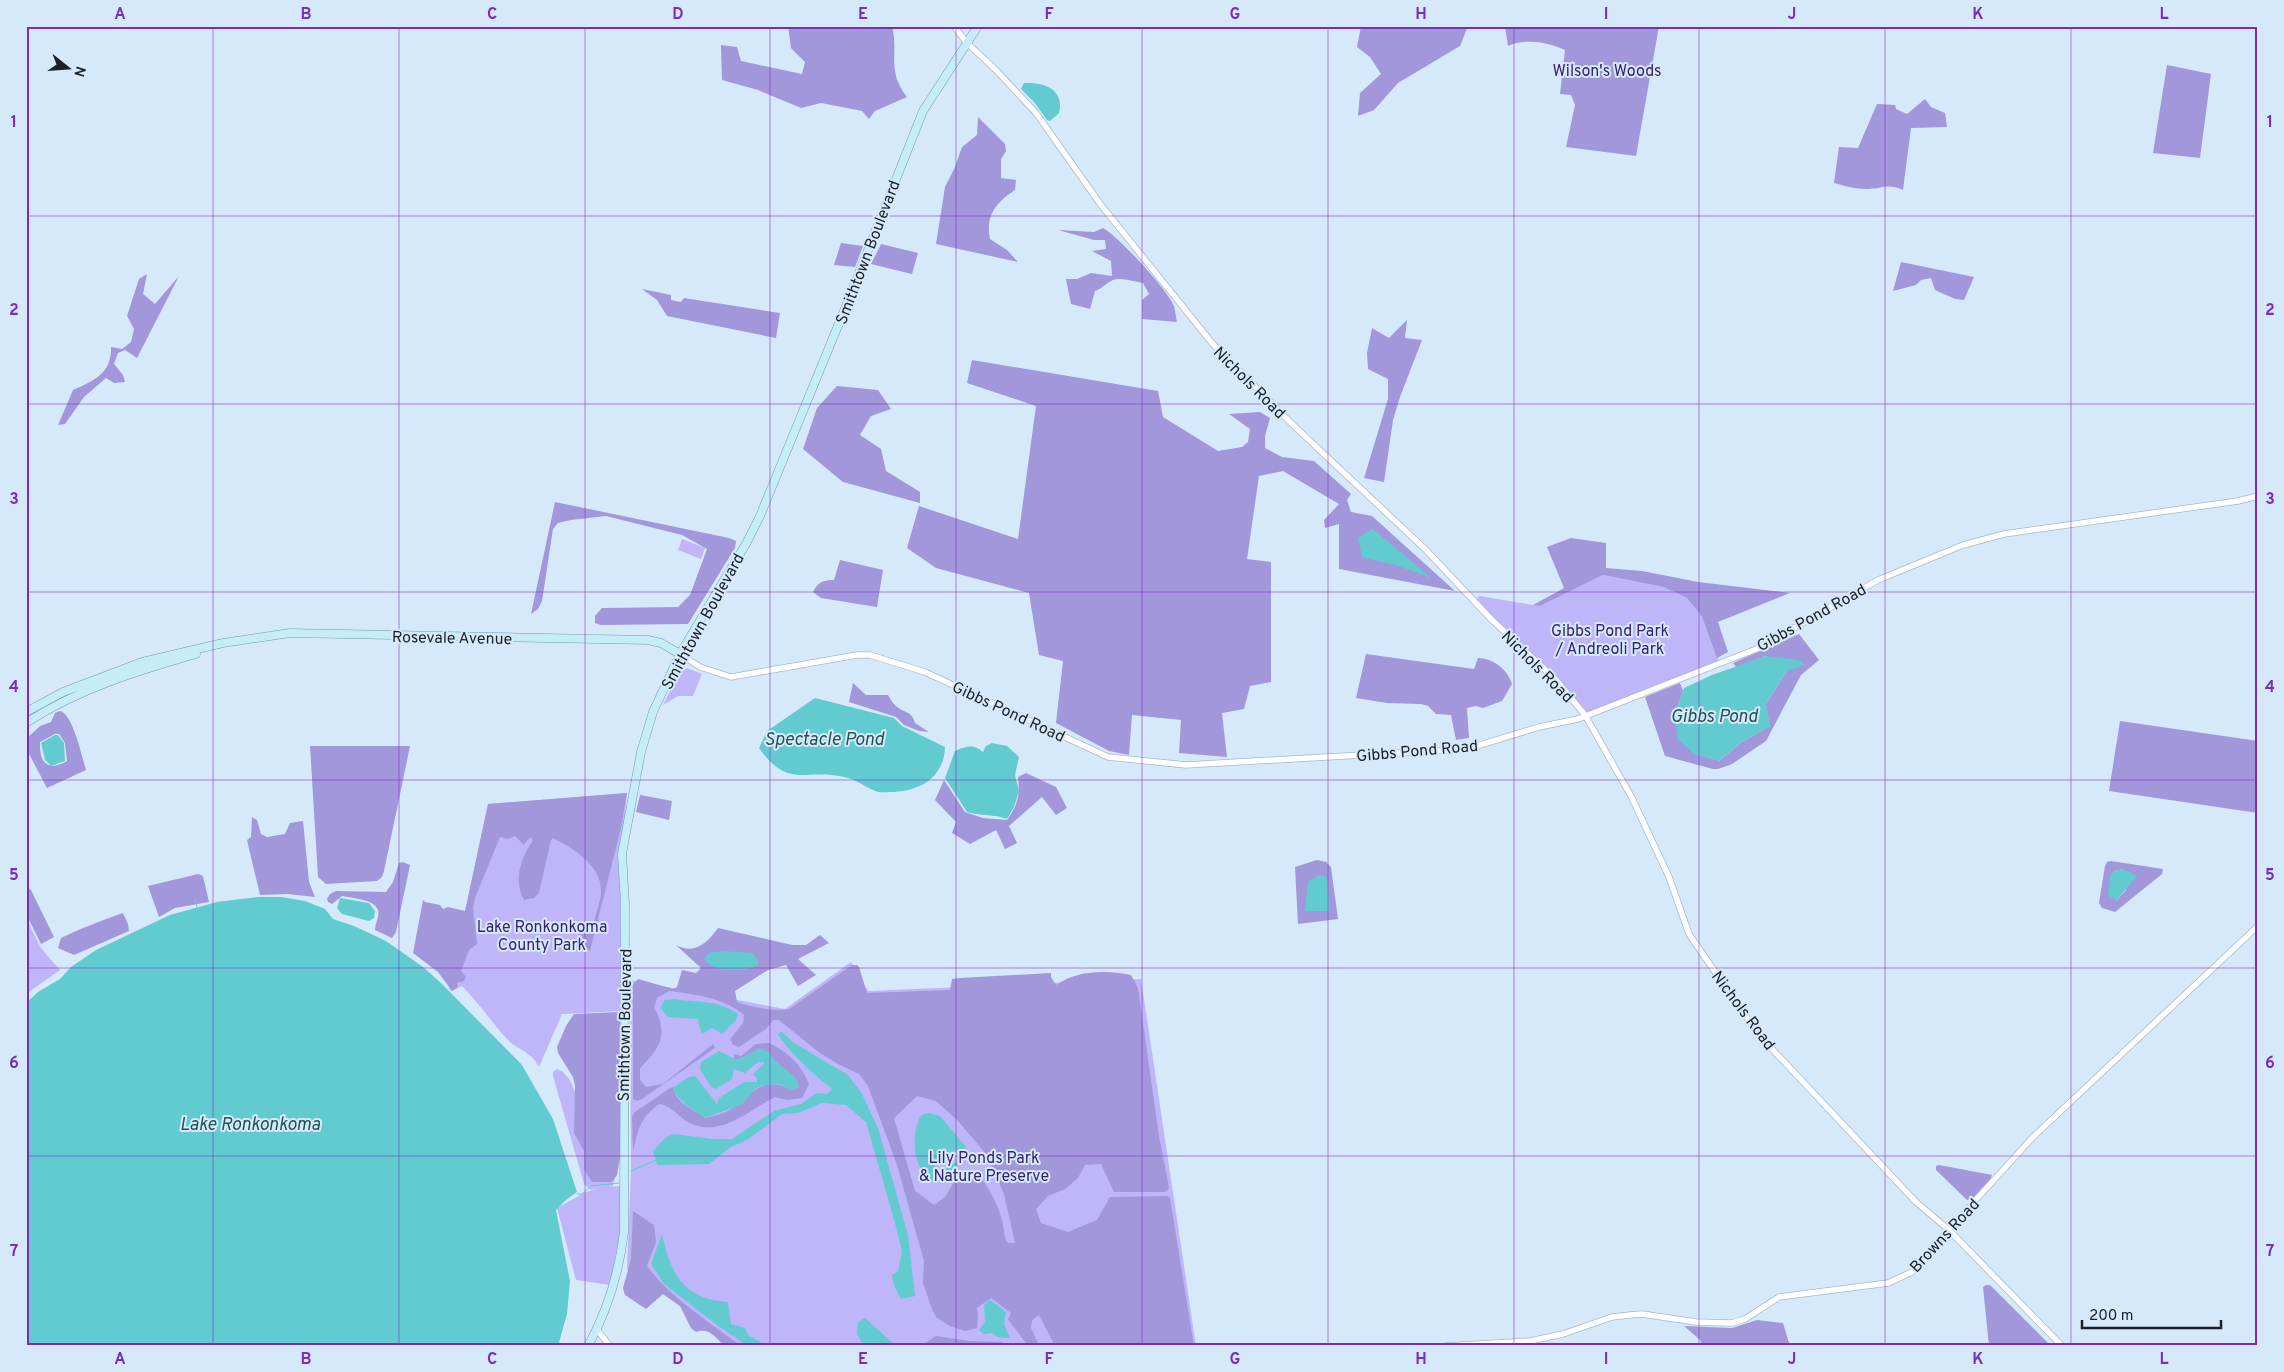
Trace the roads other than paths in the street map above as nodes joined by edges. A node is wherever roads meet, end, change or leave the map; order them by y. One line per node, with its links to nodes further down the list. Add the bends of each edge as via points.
1 (954, 26): 3 (street, Nichols Road)
2 (978, 26): 3 (main road, Smithtown Boulevard)
3 (967, 43): 6 (main road, Smithtown Boulevard, via 923,111 760,516); 8 (street, Nichols Road, via 1036,113 1101,205 1212,343 1291,423 1426,550 1491,619 1556,680)
4 (2258, 496): 8 (street, Gibbs Pond Road, via 2004,534 1963,545 1878,580 1772,642)
5 (223, 643): 6 (main road, Rosevale Avenue, via 298,632 616,639 649,640); 7 (main road, Rosevale Avenue, via 112,672 63,692); 9 (main road, Rosevale Avenue, via 214,649 165,662 66,699)
6 (680, 654): 8 (street, Gibbs Pond Road, via 702,668 731,677 857,655 870,656 925,672 1108,758 1186,765 1467,749); 12 (main road, Smithtown Boulevard, via 647,730 622,854 625,904 624,1232 620,1265)
7 (26, 712)
8 (1585, 715): 11 (street, Nichols Road, via 1631,796 1669,877 1689,934 1758,1034 1916,1202)
9 (26, 723)
10 (2258, 926): 11 (street, Browns Road, via 2033,1137)
11 (1949, 1230): 15 (street, Browns Road, via 1922,1263 1900,1278 1888,1283 1779,1297 1745,1320 1732,1323 1696,1322 1642,1314 1612,1317 1563,1334 1530,1341); 16 (street, Nichols Road)
12 (597, 1330): 13 (main road, Smithtown Boulevard); 14 (street)
13 (588, 1346)
14 (610, 1346)
15 (1446, 1346)
16 (2062, 1346)

